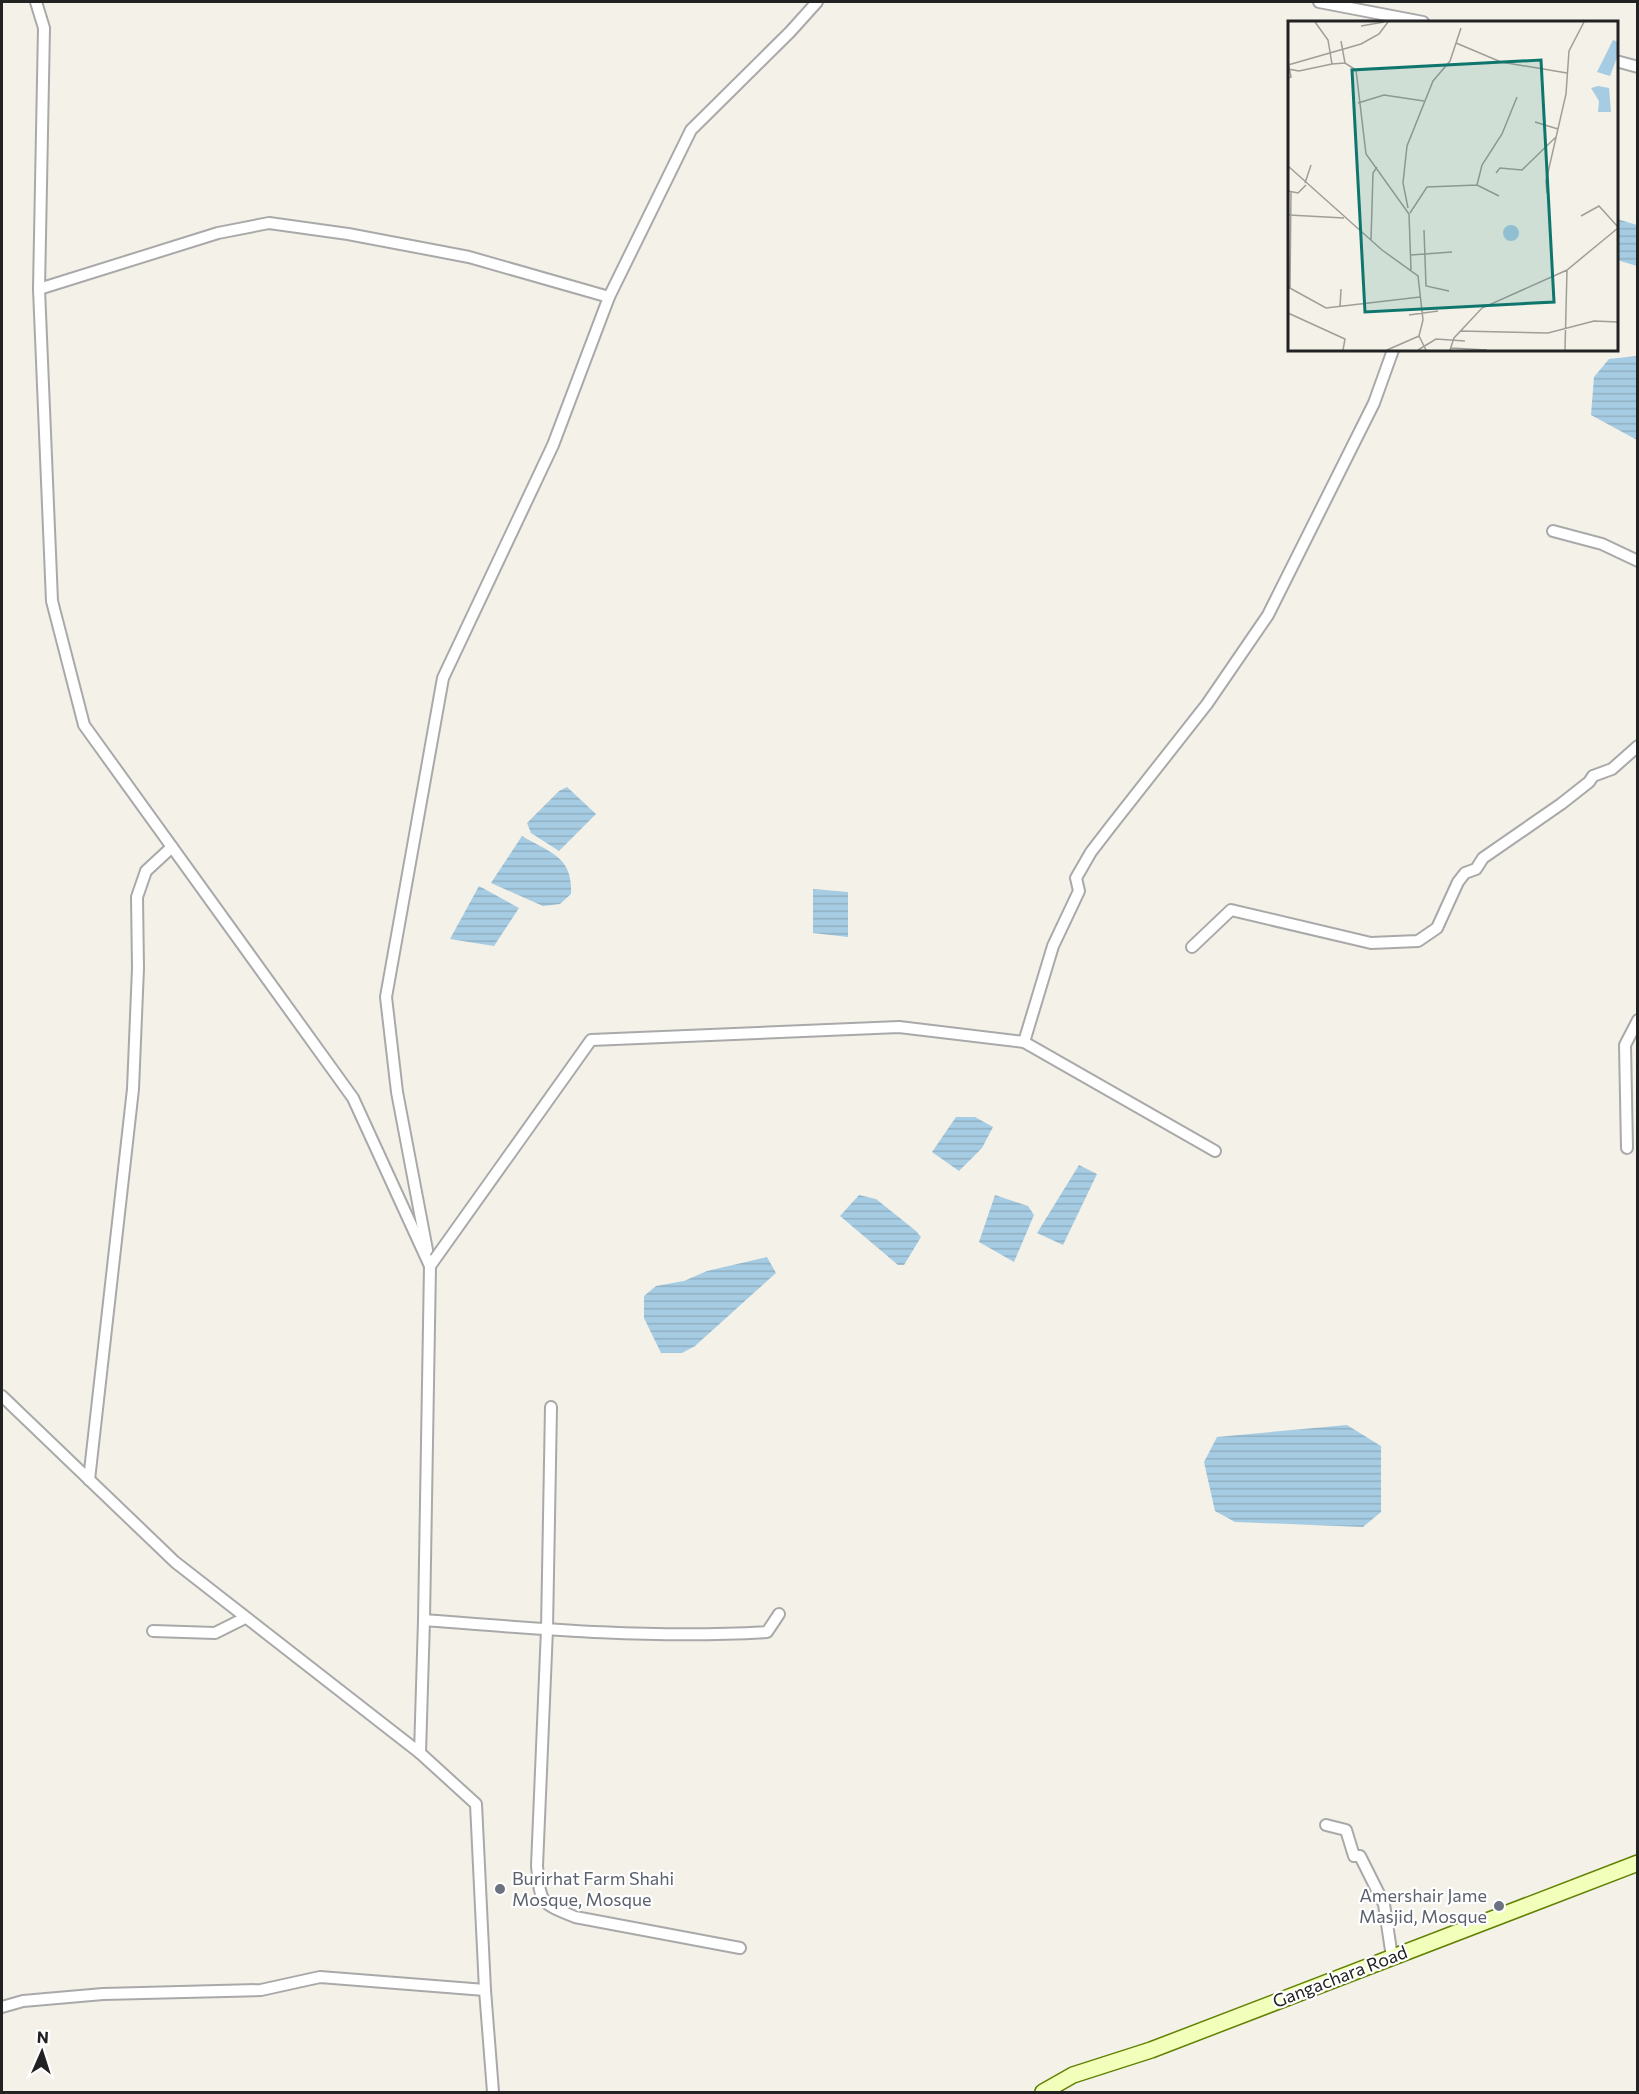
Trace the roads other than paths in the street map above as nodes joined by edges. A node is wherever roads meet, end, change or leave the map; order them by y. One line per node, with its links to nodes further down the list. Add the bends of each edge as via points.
1 (36, 2): 7 (street, via 44,27)
2 (817, 2): 8 (street, via 691,130)
3 (1319, 2): 4 (street)
4 (1418, 21)
5 (1618, 62): 6 (street)
6 (1638, 67)
7 (39, 289): 8 (street, via 218,233 269,223 469,257); 13 (street, via 52,601 84,725)
8 (609, 297): 19 (street, via 553,445 443,678 386,997 397,1092)
9 (1393, 351): 16 (street, via 1374,403 1268,615 1207,704 1091,852 1076,878 1079,891 1053,946)
10 (1553, 531): 11 (street, via 1602,544)
11 (1638, 561)
12 (1638, 746): 14 (street, via 1612,769 1593,776 1562,804 1483,858 1476,869 1465,873 1437,928 1418,941 1371,943 1231,910)
13 (172, 847): 19 (street, via 353,1098); 22 (street, via 146,871 137,897 133,1089)
14 (1192, 947)
15 (1638, 1020): 17 (street, via 1625,1045)
16 (1024, 1042): 18 (street); 19 (street, via 899,1027 591,1040)
17 (1627, 1148)
18 (1215, 1151)
19 (430, 1266): 25 (street)
20 (2, 1396): 22 (street)
21 (551, 1407): 26 (street)
22 (89, 1480): 24 (street, via 175,1562)
23 (779, 1614): 26 (street, via 767,1632 720,1635)
24 (245, 1618): 27 (street, via 215,1633); 28 (street)
25 (424, 1620): 26 (street); 28 (street)
26 (547, 1629): 31 (street, via 537,1866 540,1897 575,1917)
27 (153, 1631)
28 (420, 1753): 33 (street, via 476,1804)
29 (1326, 1825): 32 (street, via 1346,1830 1354,1856 1360,1856 1384,1904)
30 (1638, 1863): 32 (main road, Gangachara Road)
31 (740, 1948)
32 (1392, 1957): 36 (main road, Gangachara Road, via 1151,2050 1073,2075)
33 (485, 1990): 34 (street, via 320,1977 261,1990 103,1994 22,2001); 35 (street)
34 (2, 2007)
35 (493, 2092)
36 (1042, 2092)

